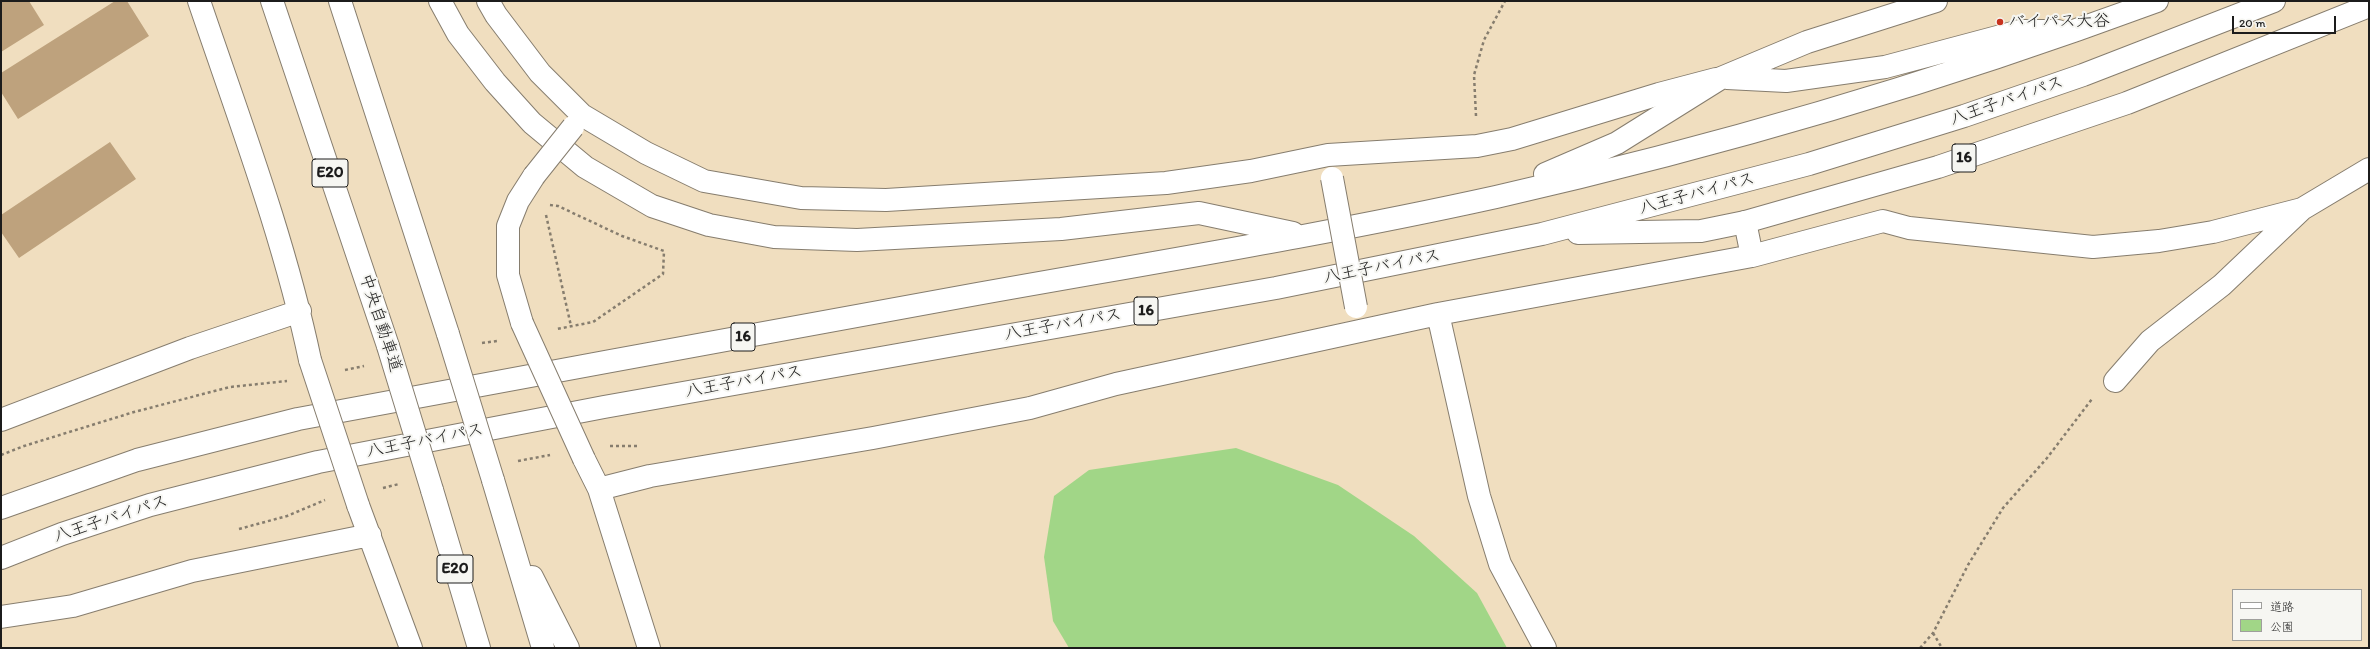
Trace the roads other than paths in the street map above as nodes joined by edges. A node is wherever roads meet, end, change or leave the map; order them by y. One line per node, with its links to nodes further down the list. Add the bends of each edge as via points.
1 (199, 1): 21 (main road, via 261,183)
2 (272, 1): 33 (main road, 中央自動車道 / E20, bridge, via 388,346)
3 (340, 1): 28 (main road, bridge, via 448,334)
4 (440, 1): 19 (main road, via 458,34 495,82 532,123 556,143 585,167 652,206 709,225 774,236 857,240 1061,229 1199,213)
5 (488, 1): 12 (main road)
6 (1936, 1): 11 (main road, via 1807,42)
7 (2157, 1): 10 (main road, 16)
8 (2274, 1): 18 (main road, 八王子バイパス / 16, via 2083,75 1964,116 1810,164)
9 (2369, 6): 17 (main road, 16, via 2127,103 1938,167)
10 (2077, 31): 11 (main road, via 2020,31 1885,67 1786,81); 15 (main road, 16, via 1786,124)
11 (1721, 78): 13 (main road, via 1659,94 1512,140 1477,146); 15 (main road, via 1617,143)
12 (577, 121): 13 (main road, via 704,181 801,198 886,200 1166,183 1252,171); 26 (main road, bridge, via 518,201 508,226 508,275 522,323)
13 (1328, 156): 23 (main road, bridge, via 1356,307)
14 (2369, 169): 16 (main road)
15 (1493, 197): 19 (main road, 16)
16 (2302, 209): 20 (main road, via 2213,232 2159,241 2093,247 1909,228 1883,221); 24 (main road, via 2222,285 2150,341)
17 (1745, 222): 18 (main road, 16, via 1701,232); 20 (main road)
18 (1542, 234): 30 (main road, 八王子バイパス / 16, via 1276,288 604,407 318,462 150,505 62,534)
19 (1302, 235): 27 (main road, 16, via 298,419 137,460)
20 (1752, 256): 22 (main road)
21 (300, 311): 25 (main road, via 190,348); 29 (main road, bridge, via 310,360)
22 (1438, 314): 23 (main road); 37 (main road, via 1478,496 1500,564)
23 (1357, 331): 26 (main road, via 1116,384 1030,408 650,476)
24 (2116, 381)
25 (1, 420)
26 (599, 489): 36 (main road)
27 (1, 508)
28 (507, 527): 34 (main road); 35 (main road)
29 (370, 535): 31 (main road, via 192,571 73,606); 32 (main road)
30 (1, 558)
31 (1, 617)
32 (411, 648)
33 (479, 648)
34 (543, 648)
35 (568, 648)
36 (649, 648)
37 (1545, 648)

